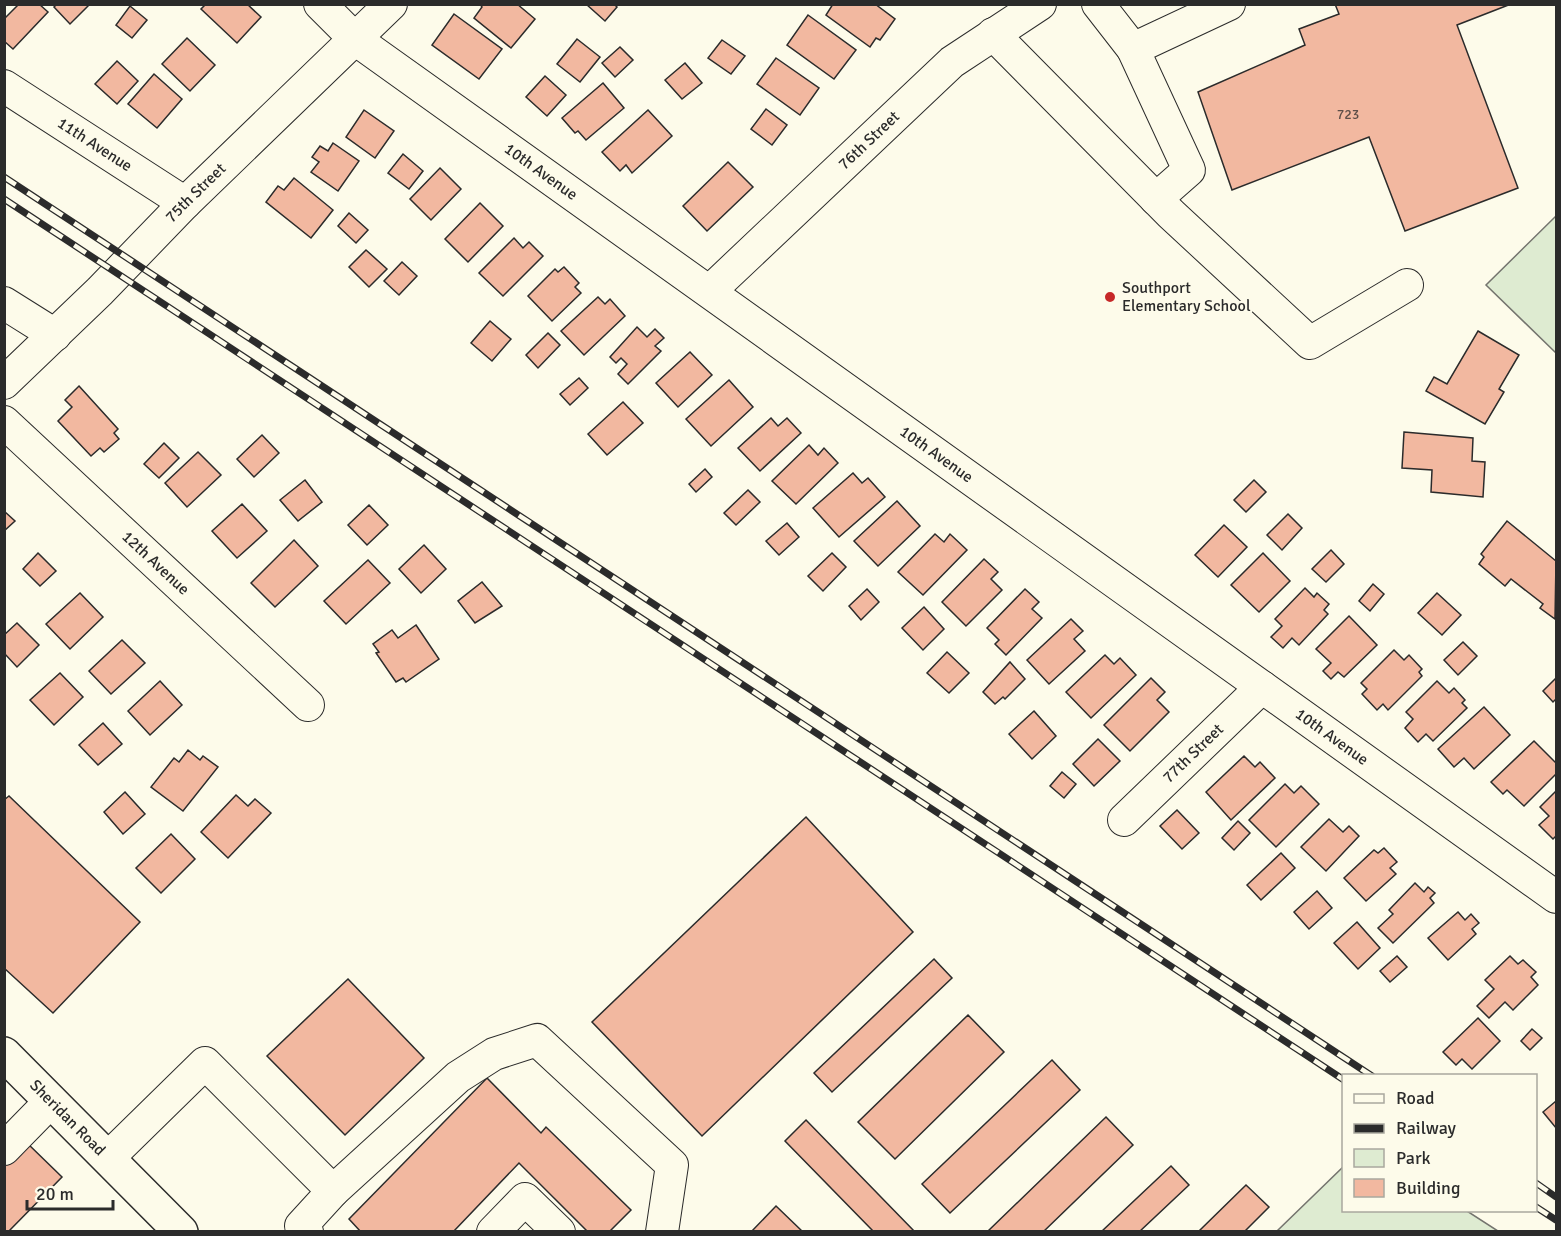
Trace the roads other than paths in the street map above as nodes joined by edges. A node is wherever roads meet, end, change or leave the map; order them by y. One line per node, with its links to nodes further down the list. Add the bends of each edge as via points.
1 (320, 4): 7 (street, 10th Avenue)
2 (391, 4): 7 (street, 75th Street)
3 (1040, 4): 6 (street, 76th Street)
4 (1098, 4): 8 (street)
5 (1228, 4): 8 (street)
6 (993, 34): 10 (street); 13 (street, 76th Street, via 952,62)
7 (355, 39): 11 (street, 75th Street); 13 (street, 10th Avenue)
8 (1133, 49): 10 (street, via 1189,170)
9 (4, 86): 11 (street, 11th Avenue)
10 (1156, 199): 12 (street, via 1310,343)
11 (185, 203): 15 (street, 75th Street)
12 (1407, 285)
13 (710, 291): 18 (street, 10th Avenue)
14 (4, 303): 15 (street)
15 (56, 335): 16 (street, 75th Street)
16 (4, 383)
17 (4, 422): 19 (street, 12th Avenue)
18 (1262, 687): 20 (street, 77th Street); 21 (street, 10th Avenue)
19 (308, 705)
20 (1124, 820)
21 (1557, 897)
22 (4, 1054): 23 (main road, Sheridan Road)
23 (51, 1101): 24 (street); 25 (main road, Sheridan Road)
24 (4, 1149)
25 (108, 1158): 26 (street, via 205,1063); 28 (main road, Sheridan Road)
26 (333, 1191): 27 (street); 31 (street, via 458,1077 494,1054 537,1040 672,1166)
27 (301, 1230)
28 (181, 1232)
29 (493, 1232): 30 (street, via 525,1199)
30 (559, 1232)
31 (662, 1232)

